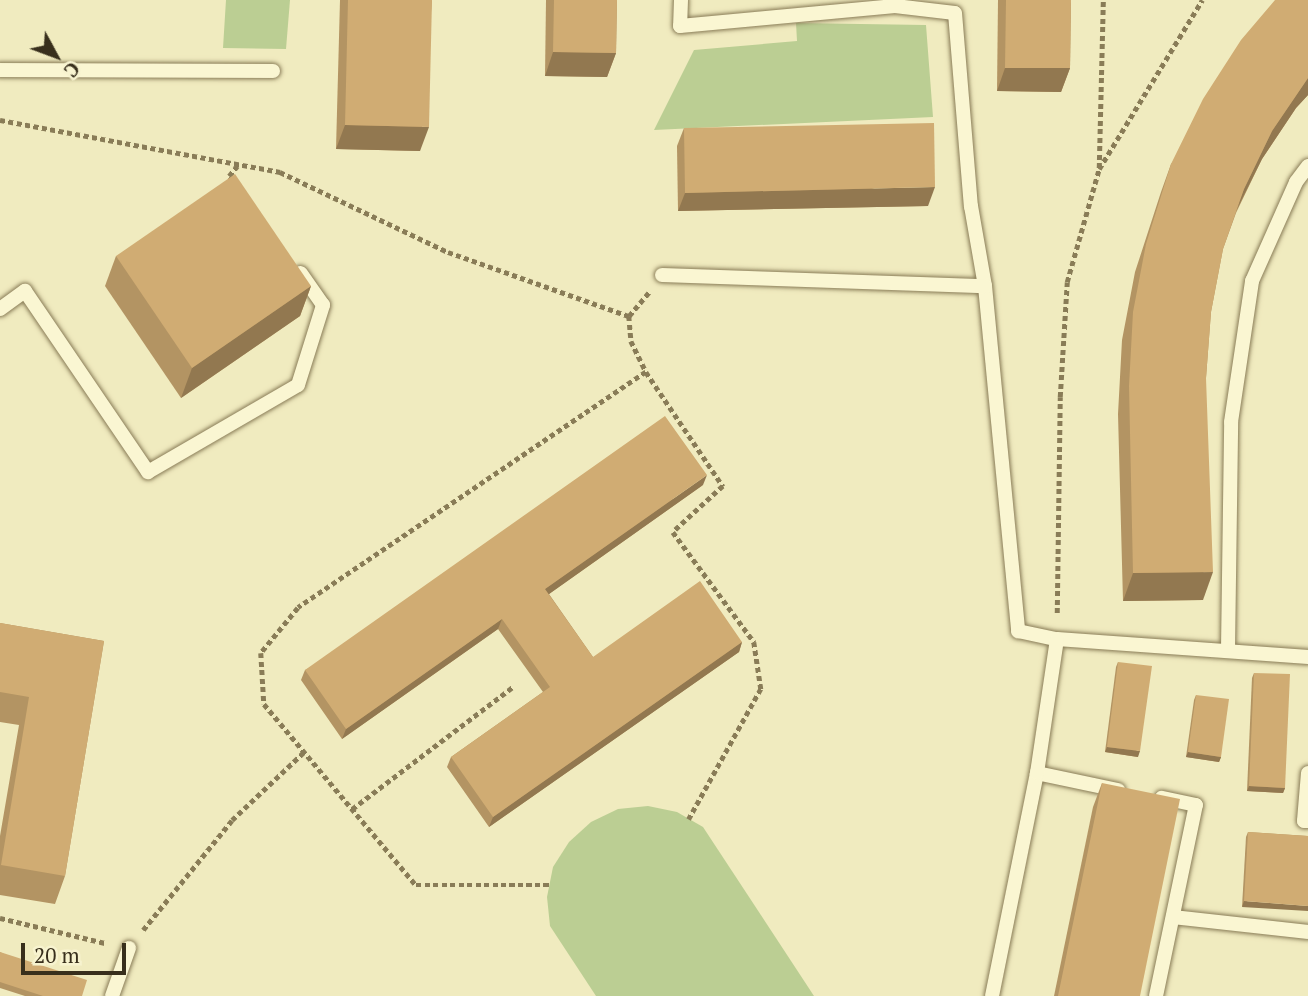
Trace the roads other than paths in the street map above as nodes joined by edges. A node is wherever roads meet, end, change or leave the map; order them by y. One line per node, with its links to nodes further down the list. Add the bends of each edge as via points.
1 (681, 0): 2 (lane, via 680,26 895,6)
2 (957, 6): 8 (lane, via 971,205)
3 (0, 69): 4 (lane)
4 (273, 71)
5 (1308, 166): 11 (lane, via 1296,182 1252,281 1231,422)
6 (294, 263): 9 (lane, via 323,305 298,385 148,472 25,291)
7 (662, 275): 8 (lane)
8 (985, 286): 10 (lane, via 1018,631)
9 (0, 309)
10 (1057, 639): 11 (lane); 13 (lane)
11 (1228, 649): 12 (lane)
12 (1308, 657)
13 (1037, 773): 16 (lane, via 1196,805); 20 (lane)
14 (1308, 773): 15 (lane, via 1304,821)
15 (1308, 821)
16 (1172, 917): 17 (lane); 21 (lane)
17 (1308, 932)
18 (129, 948): 19 (lane)
19 (112, 996)
20 (992, 996)
21 (1156, 996)

